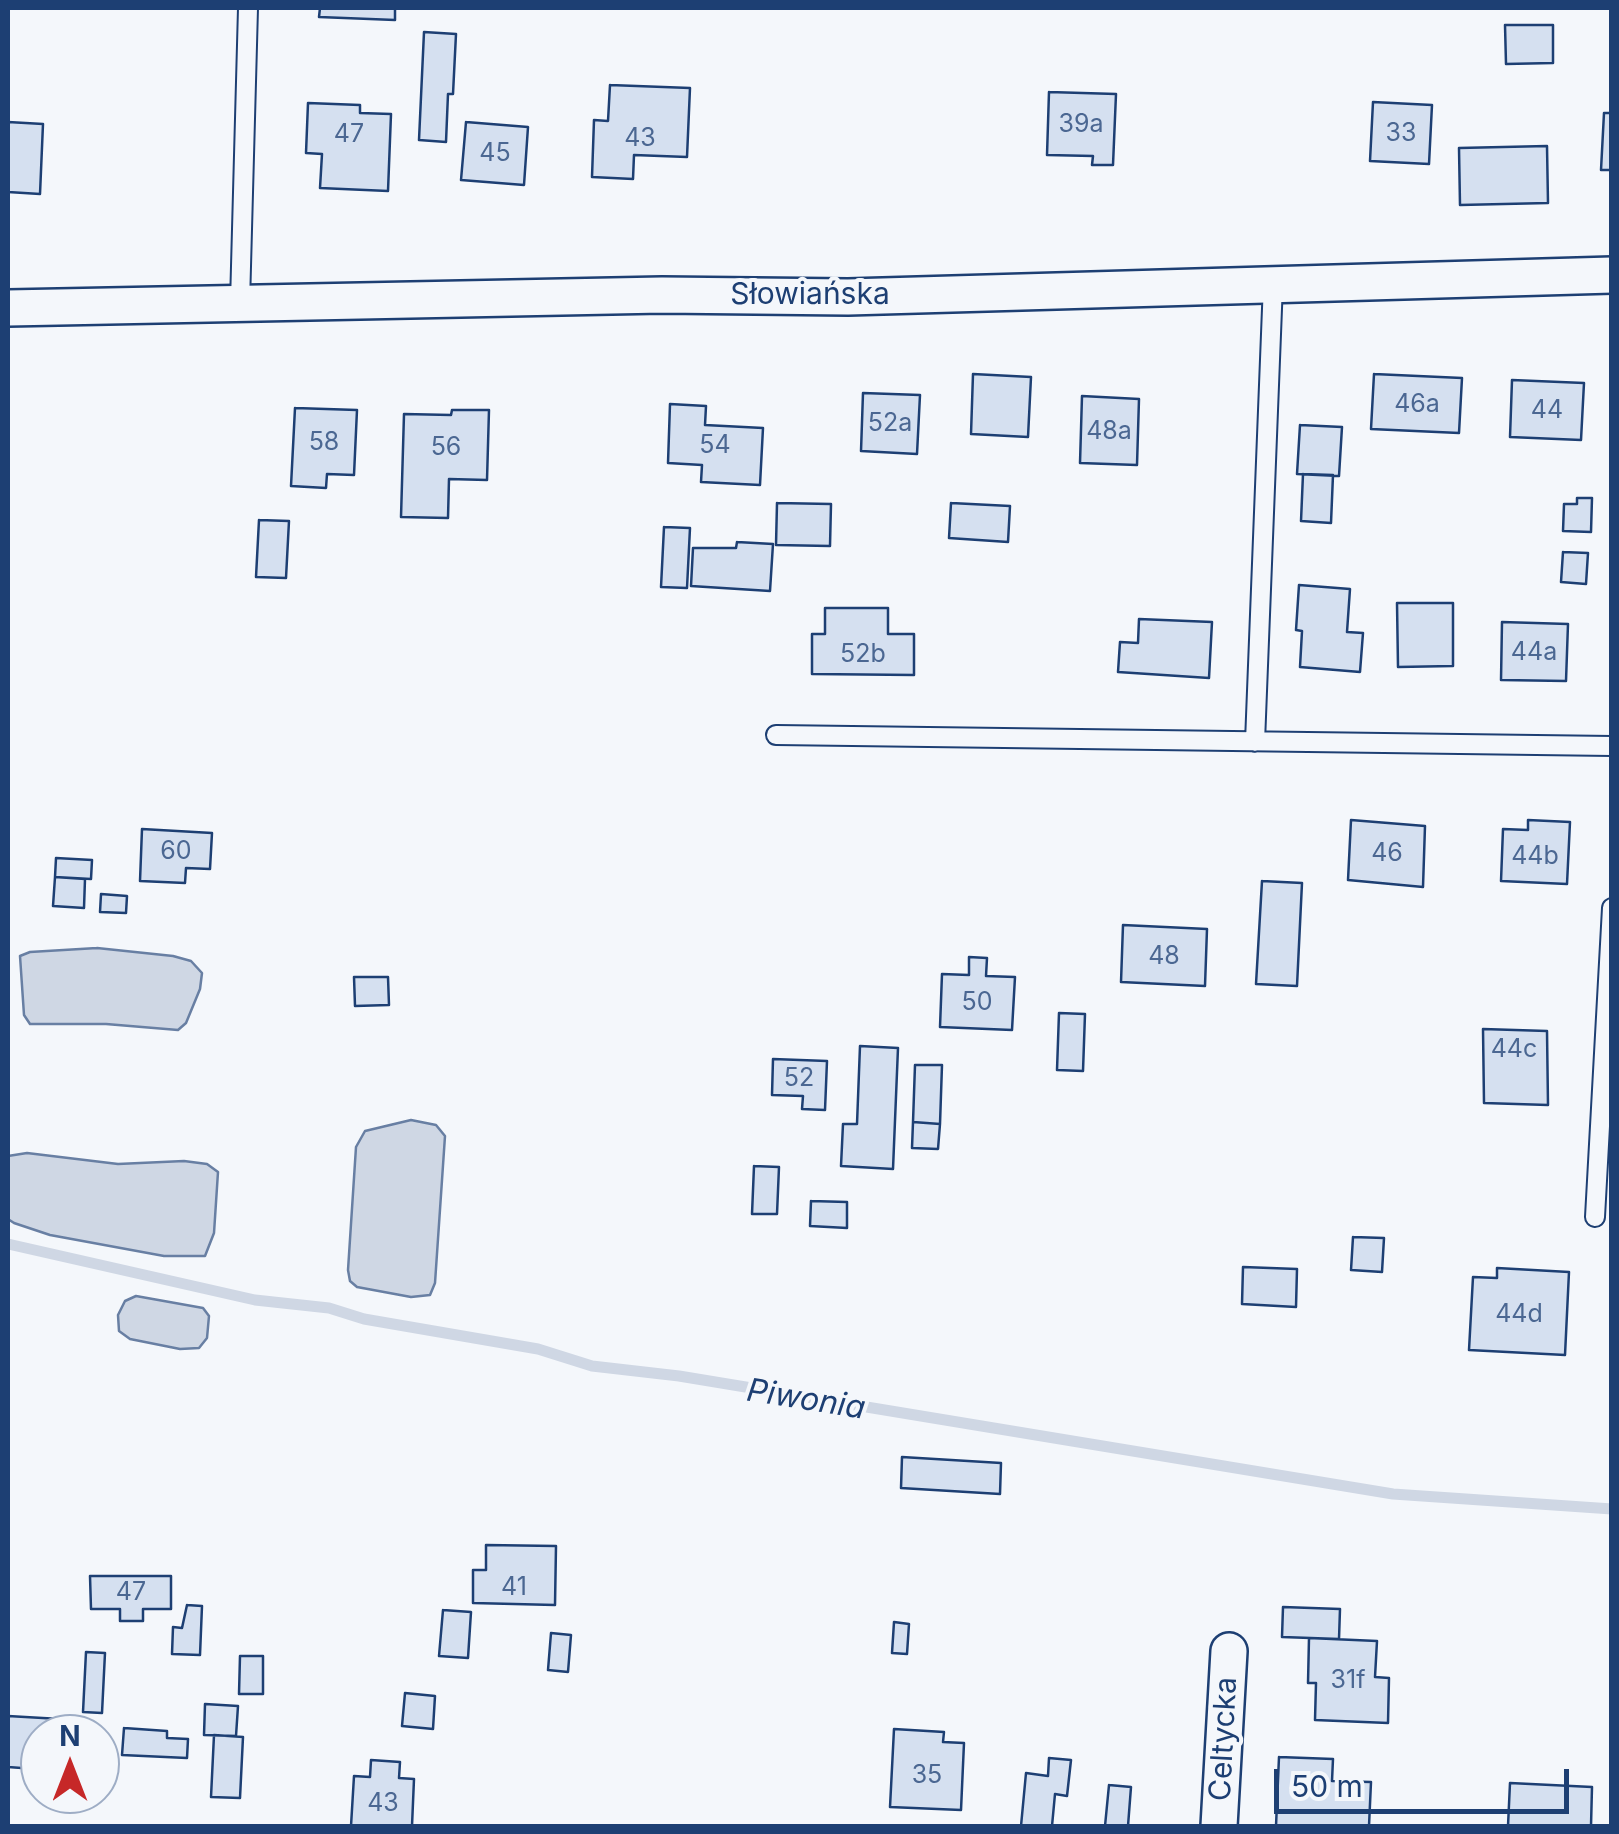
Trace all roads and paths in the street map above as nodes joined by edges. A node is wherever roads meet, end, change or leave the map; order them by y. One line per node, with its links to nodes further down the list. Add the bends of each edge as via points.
1 (248, 8): 4 (lane)
2 (1612, 275): 3 (street, Słowiańska)
3 (1273, 283): 4 (street, Słowiańska, via 848,297); 7 (lane)
4 (240, 303): 5 (street, Słowiańska)
5 (8, 308)
6 (776, 735): 7 (lane)
7 (1255, 742): 8 (lane)
8 (1612, 746)
9 (1612, 908): 10 (lane)
10 (1595, 1217)
11 (1229, 1651): 12 (street, Celtycka)
12 (1219, 1826)

